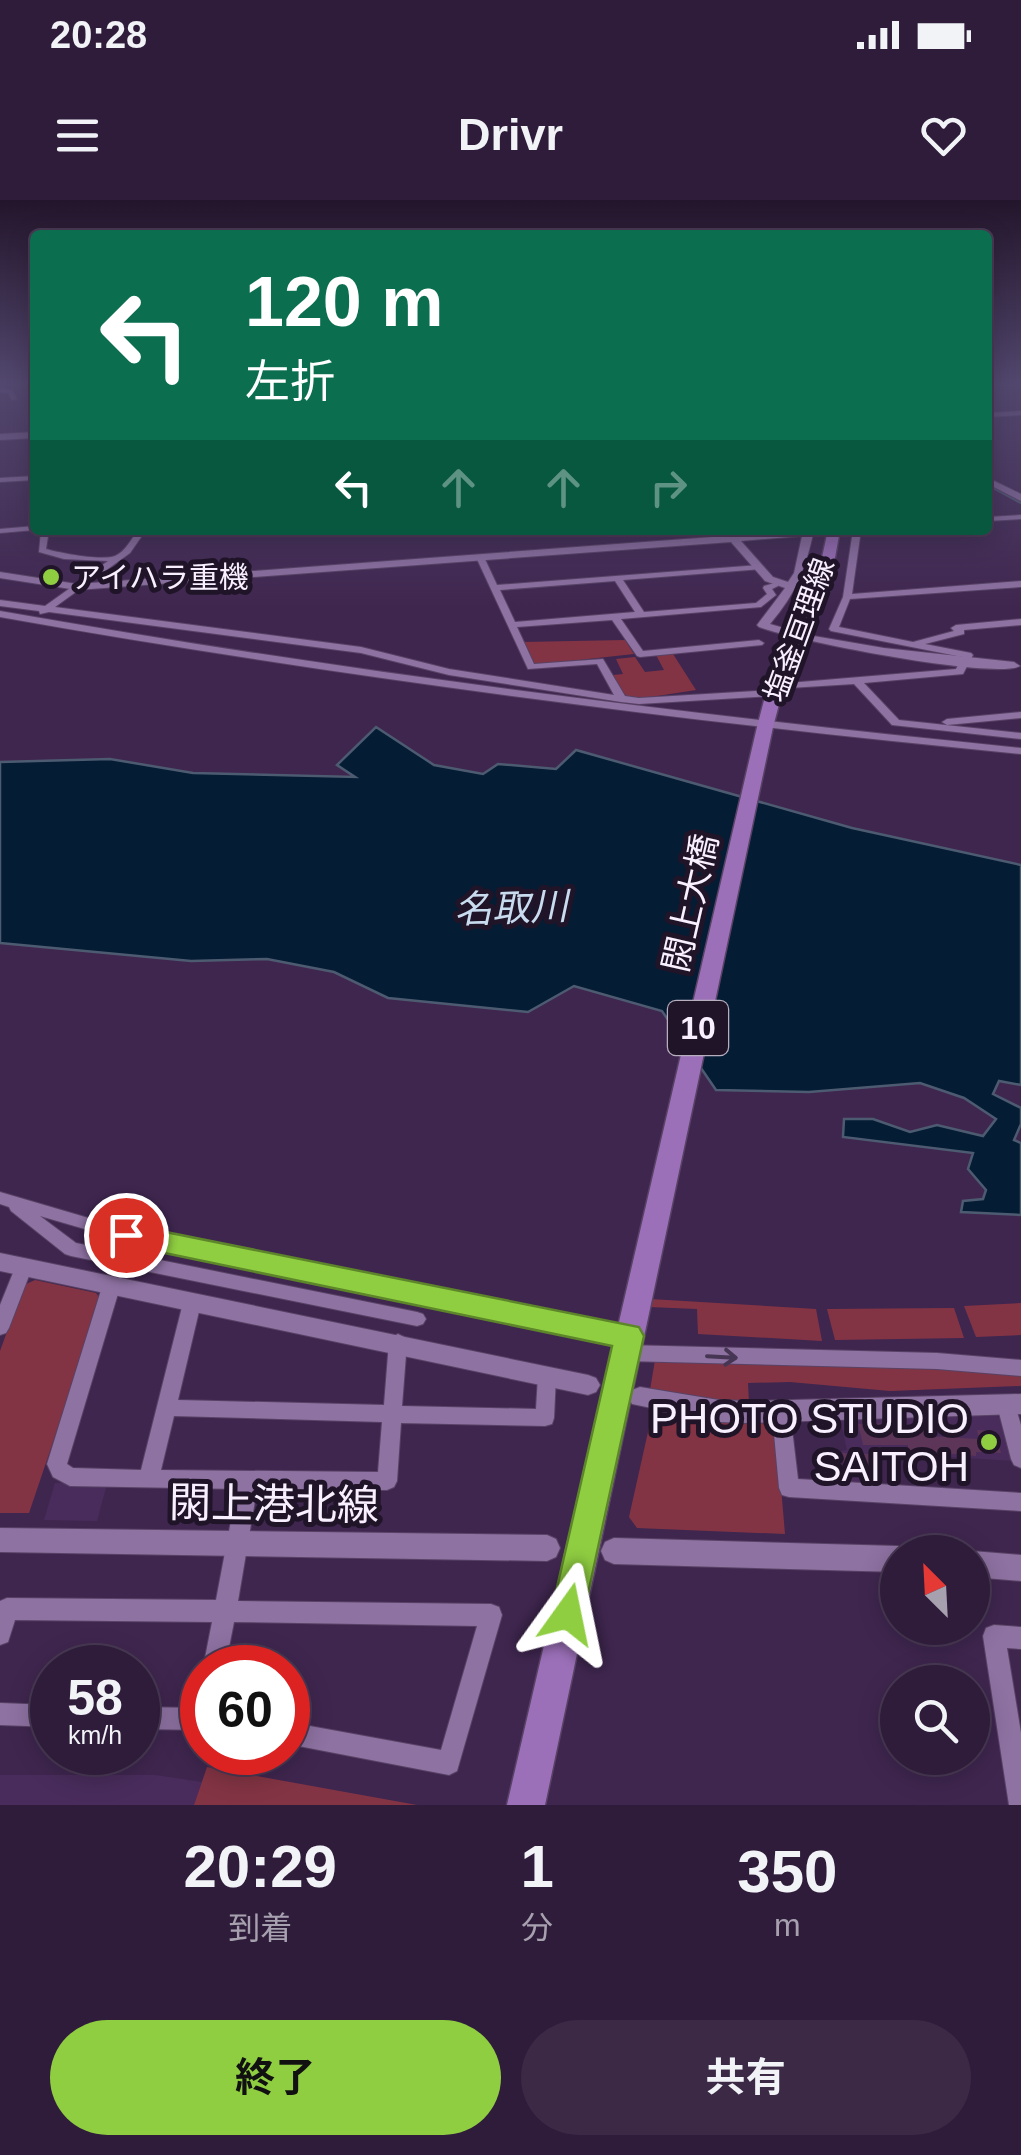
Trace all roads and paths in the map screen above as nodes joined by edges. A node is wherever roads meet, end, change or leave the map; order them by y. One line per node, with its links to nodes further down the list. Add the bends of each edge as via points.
1 (30, 478): 2 (street)
2 (0, 480)
3 (992, 483): 4 (street)
4 (1021, 498)
5 (1021, 517): 6 (street)
6 (992, 520)
7 (30, 528): 8 (street)
8 (0, 530)
9 (44, 535): 17 (street, via 42,550)
10 (138, 535): 17 (street)
11 (718, 535): 16 (street)
12 (730, 535): 18 (street)
13 (807, 535): 24 (street)
14 (833, 535): 34 (main road, 塩釜亘理線 / 10, via 822,585)
15 (856, 535): 26 (street)
16 (480, 557): 23 (street); 25 (street)
17 (116, 559): 23 (street)
18 (758, 567): 20 (street); 21 (street)
19 (0, 576): 23 (street)
20 (617, 578): 25 (street); 29 (street)
21 (775, 584): 24 (street); 29 (street, via 758,605)
22 (1021, 584): 26 (street)
23 (77, 587): 28 (street)
24 (792, 587): 34 (street, via 763,625)
25 (494, 588): 32 (street)
26 (847, 597): 36 (street, via 834,629)
27 (0, 608): 28 (street); 33 (street)
28 (44, 611): 33 (street); 41 (street, via 361,650 449,672)
29 (641, 614): 30 (street)
30 (615, 616): 32 (street); 35 (street, via 640,654)
31 (1021, 622): 36 (street, via 956,628 961,632)
32 (512, 625): 41 (street, via 531,667 600,661)
33 (85, 630): 44 (street)
34 (800, 635): 37 (street); 40 (main road, 塩釜亘理線 / 10)
35 (759, 643)
36 (906, 645): 37 (street, via 968,655)
37 (966, 662): 38 (street); 39 (street, via 960,672)
38 (1017, 666)
39 (857, 680): 40 (street); 43 (street, via 896,724)
40 (775, 690): 41 (street); 44 (main road, 塩釜亘理線 / 10)
41 (621, 698)
42 (1021, 715): 43 (street)
43 (916, 726): 45 (street)
44 (764, 728): 46 (street); 53 (main road, 閖上大橋 / 10)
45 (1021, 736)
46 (1021, 752)
47 (4, 1199): 51 (street, via 71,1249); 53 (street, via 126,1235)
48 (12, 1265): 49 (street); 52 (street)
49 (111, 1288): 50 (street); 64 (street, via 58,1468 70,1477)
50 (192, 1303): 54 (street); 60 (street)
51 (417, 1320)
52 (0, 1328)
53 (628, 1338): 55 (street, one-way to 55); 81 (main road, 10)
54 (398, 1342): 56 (street); 62 (street)
55 (1021, 1368)
56 (548, 1376): 57 (street); 62 (street, via 545,1418)
57 (588, 1385)
58 (640, 1397): 61 (street, via 719,1412)
59 (1014, 1404): 61 (street); 63 (street)
60 (167, 1408): 62 (street); 64 (street)
61 (781, 1412): 66 (street, via 789,1488)
62 (392, 1414): 65 (street, via 386,1481)
63 (1021, 1458)
64 (149, 1478): 65 (street)
65 (249, 1480): 68 (street)
66 (1021, 1502)
67 (0, 1540): 68 (street, 閖上港北線)
68 (237, 1542): 69 (street, 閖上港北線); 74 (street)
69 (547, 1548)
70 (614, 1550): 71 (street)
71 (880, 1558)
72 (990, 1565): 73 (street)
73 (1021, 1568)
74 (225, 1612): 75 (street, via 8,1609); 77 (street); 80 (street, via 491,1615 449,1762)
75 (0, 1634)
76 (1021, 1638): 82 (street, via 994,1636)
77 (219, 1645)
78 (0, 1714): 79 (street)
79 (30, 1715)
80 (310, 1737)
81 (529, 1791)
82 (1021, 1805)

